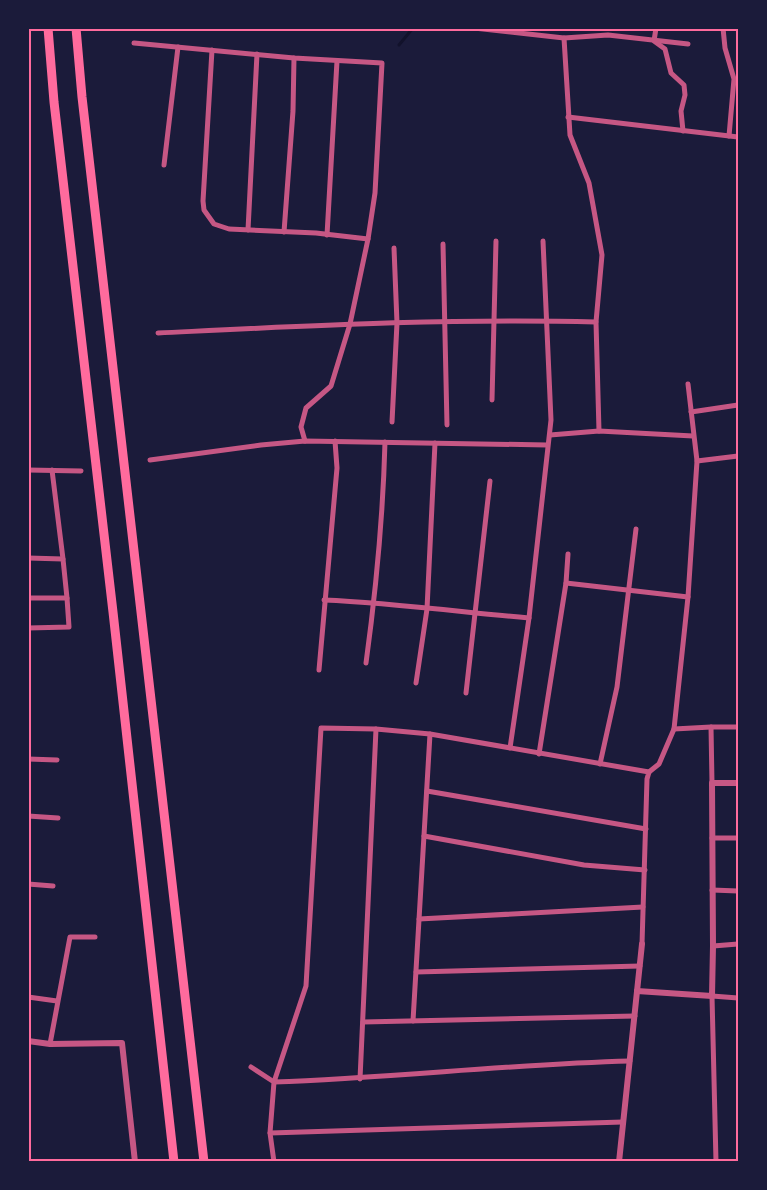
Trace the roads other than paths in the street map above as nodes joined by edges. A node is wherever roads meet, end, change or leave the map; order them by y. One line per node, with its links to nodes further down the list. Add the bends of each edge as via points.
1 (48, 28): 128 (highway)
2 (76, 28): 129 (highway)
3 (474, 28): 7 (street)
4 (559, 28): 9 (street)
5 (656, 28): 10 (street)
6 (723, 28): 20 (street, via 724,48 734,79)
7 (512, 30): 9 (street)
8 (608, 32): 9 (street); 10 (street)
9 (561, 37): 18 (street)
10 (654, 40): 12 (street); 19 (street, via 665,50 671,73 684,85)
11 (134, 43): 13 (street)
12 (688, 44)
13 (178, 47): 14 (street); 22 (street)
14 (212, 50): 15 (street); 23 (street, via 202,201 214,224)
15 (257, 54): 16 (street); 23 (street)
16 (294, 58): 17 (street); 24 (street)
17 (337, 60): 25 (street); 26 (street, via 382,63 375,193)
18 (568, 117): 19 (street); 33 (street, via 570,135 589,183 602,255)
19 (683, 131): 20 (street)
20 (729, 136): 21 (street)
21 (738, 137)
22 (164, 165)
23 (248, 230): 24 (street)
24 (284, 232): 25 (street)
25 (327, 235): 26 (street)
26 (368, 239): 36 (street)
27 (496, 241): 32 (street)
28 (543, 241): 31 (street)
29 (442, 244): 35 (street)
30 (394, 248): 34 (street)
31 (547, 321): 32 (street); 33 (street); 45 (street)
32 (493, 322): 35 (street); 39 (street)
33 (596, 322): 44 (street)
34 (397, 323): 35 (street); 36 (street); 42 (street)
35 (445, 323): 43 (street)
36 (350, 324): 37 (street); 47 (street, via 331,386 306,408 301,428)
37 (158, 333)
38 (688, 384): 41 (street)
39 (492, 399)
40 (738, 405): 41 (street)
41 (691, 412): 46 (street)
42 (392, 422)
43 (447, 425)
44 (599, 431): 45 (street); 46 (street)
45 (550, 435): 51 (street)
46 (693, 436): 54 (street)
47 (305, 441): 48 (street); 53 (street)
48 (335, 441): 49 (street); 68 (street, via 337,468)
49 (385, 442): 50 (street); 69 (street)
50 (435, 443): 51 (street); 70 (street)
51 (547, 445): 72 (street)
52 (738, 456): 54 (street)
53 (150, 460)
54 (698, 461): 65 (street)
55 (28, 470): 56 (street)
56 (52, 470): 57 (street); 62 (street)
57 (81, 471)
58 (490, 481): 71 (street)
59 (636, 529): 64 (street)
60 (568, 554): 63 (street)
61 (28, 558): 62 (street)
62 (63, 558): 67 (street)
63 (566, 583): 64 (street); 84 (street)
64 (629, 590): 65 (street); 87 (street, via 617,687)
65 (688, 597): 81 (street)
66 (28, 598): 67 (street)
67 (67, 598): 73 (street, via 69,627)
68 (324, 600): 69 (street); 75 (street)
69 (374, 602): 70 (street); 74 (street)
70 (427, 609): 71 (street); 76 (street)
71 (475, 613): 72 (street); 77 (street)
72 (529, 618): 83 (street)
73 (28, 628)
74 (366, 663)
75 (319, 670)
76 (416, 683)
77 (466, 693)
78 (711, 727): 79 (street); 81 (street); 89 (street)
79 (738, 727)
80 (376, 729): 82 (street); 118 (street); 124 (street, via 321,728 306,986)
81 (674, 729): 88 (street, via 660,764)
82 (430, 734): 83 (street); 91 (street)
83 (510, 748): 84 (street)
84 (539, 753): 87 (street)
85 (28, 759): 86 (street)
86 (57, 760)
87 (600, 764): 88 (street)
88 (649, 772): 94 (street)
89 (712, 783): 90 (street); 96 (street)
90 (738, 783)
91 (427, 791): 94 (street); 95 (street)
92 (28, 816): 93 (street)
93 (58, 818)
94 (646, 829): 98 (street)
95 (424, 836): 98 (street, via 584,865); 104 (street)
96 (712, 838): 97 (street); 101 (street)
97 (738, 838)
98 (645, 870): 103 (street)
99 (28, 884): 100 (street)
100 (53, 886)
101 (712, 890): 102 (street); 108 (street)
102 (738, 891)
103 (644, 907): 104 (street); 106 (street)
104 (419, 919): 110 (street)
105 (94, 937): 115 (street, via 70,937)
106 (642, 944): 109 (street)
107 (738, 944): 108 (street)
108 (713, 946): 112 (street)
109 (640, 966): 110 (street); 111 (street)
110 (416, 972): 117 (street)
111 (637, 991): 112 (street); 116 (street)
112 (712, 996): 114 (street); 132 (street)
113 (28, 997): 115 (street)
114 (738, 998)
115 (57, 1000): 120 (street)
116 (635, 1016): 117 (street); 121 (street)
117 (413, 1021): 118 (street)
118 (363, 1022): 123 (street)
119 (28, 1041): 120 (street)
120 (50, 1044): 127 (street, via 122,1043)
121 (630, 1061): 123 (street); 125 (street)
122 (251, 1067): 124 (street)
123 (360, 1079): 124 (street)
124 (274, 1082): 126 (street)
125 (623, 1122): 126 (street); 131 (street)
126 (270, 1133): 130 (street)
127 (135, 1161)
128 (174, 1161)
129 (204, 1161)
130 (274, 1161)
131 (619, 1161)
132 (716, 1161)

